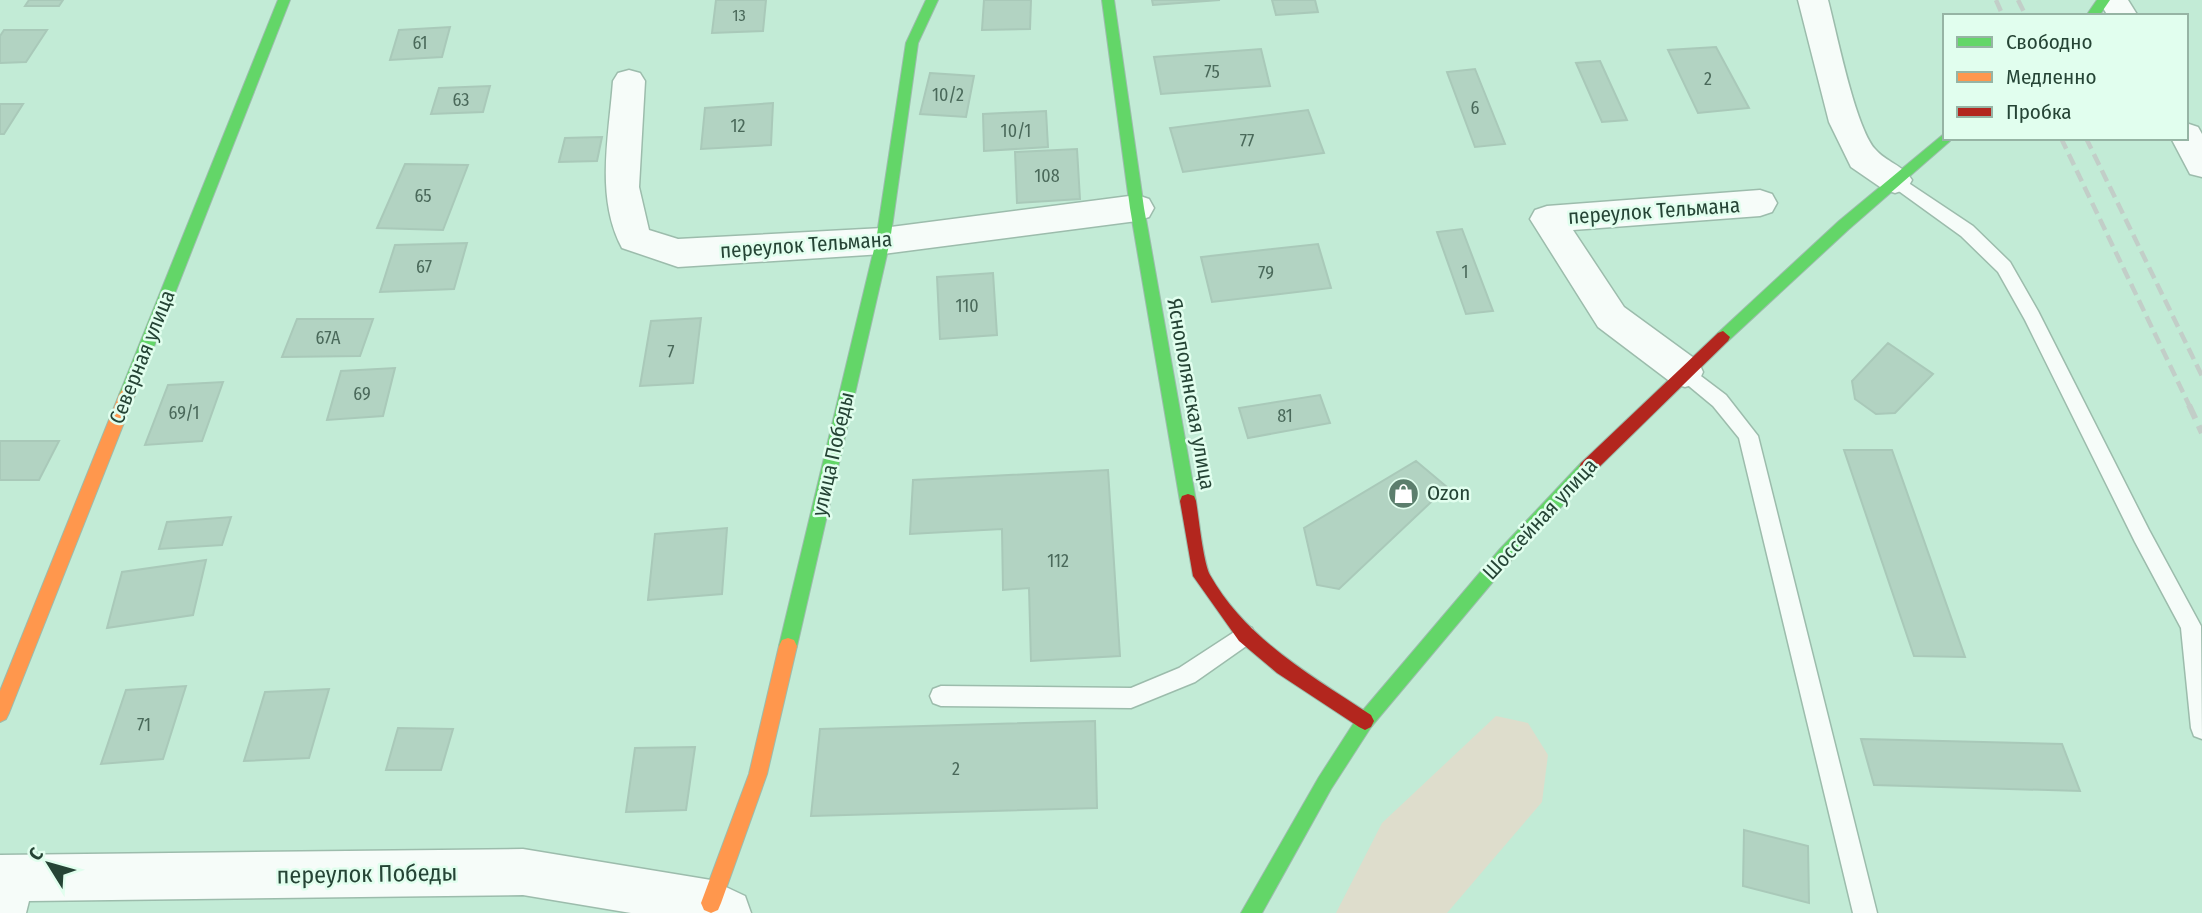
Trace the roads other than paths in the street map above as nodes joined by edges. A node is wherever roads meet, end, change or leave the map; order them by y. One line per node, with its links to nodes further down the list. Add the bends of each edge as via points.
1 (284, 0): 16 (street, Северная улица)
2 (932, 0): 12 (street, улица Победы, via 912,43)
3 (1108, 0): 11 (street, Яснополянская улица)
4 (1813, 0): 9 (street, via 1845,122 1863,158)
5 (629, 81): 12 (street, переулок Тельмана, via 622,187 634,239 678,253)
6 (2188, 139): 8 (street)
7 (1943, 140): 9 (street, Шоссейная улица)
8 (2202, 165)
9 (1895, 180): 13 (street, Шоссейная улица); 18 (lane, via 1967,231 2004,267 2032,316 2191,626)
10 (1760, 203): 13 (street, переулок Тельмана, via 1547,219 1611,317)
11 (1137, 208): 12 (street, переулок Тельмана); 14 (street, Яснополянская улица, via 1201,576)
12 (883, 241): 20 (street, улица Победы, via 758,774)
13 (1685, 372): 17 (street, Шоссейная улица, via 1608,445 1506,554); 22 (lane, via 1731,409 1748,436)
14 (1245, 635): 15 (lane, via 1187,675 1131,698); 17 (street, Яснополянская улица, via 1283,667)
15 (941, 696)
16 (0, 713)
17 (1365, 722): 21 (street, Шоссейная улица)
18 (2202, 727)
19 (5, 889): 20 (street, переулок Победы, via 523,872)
20 (697, 906)
21 (1251, 913)
22 (1865, 913)

